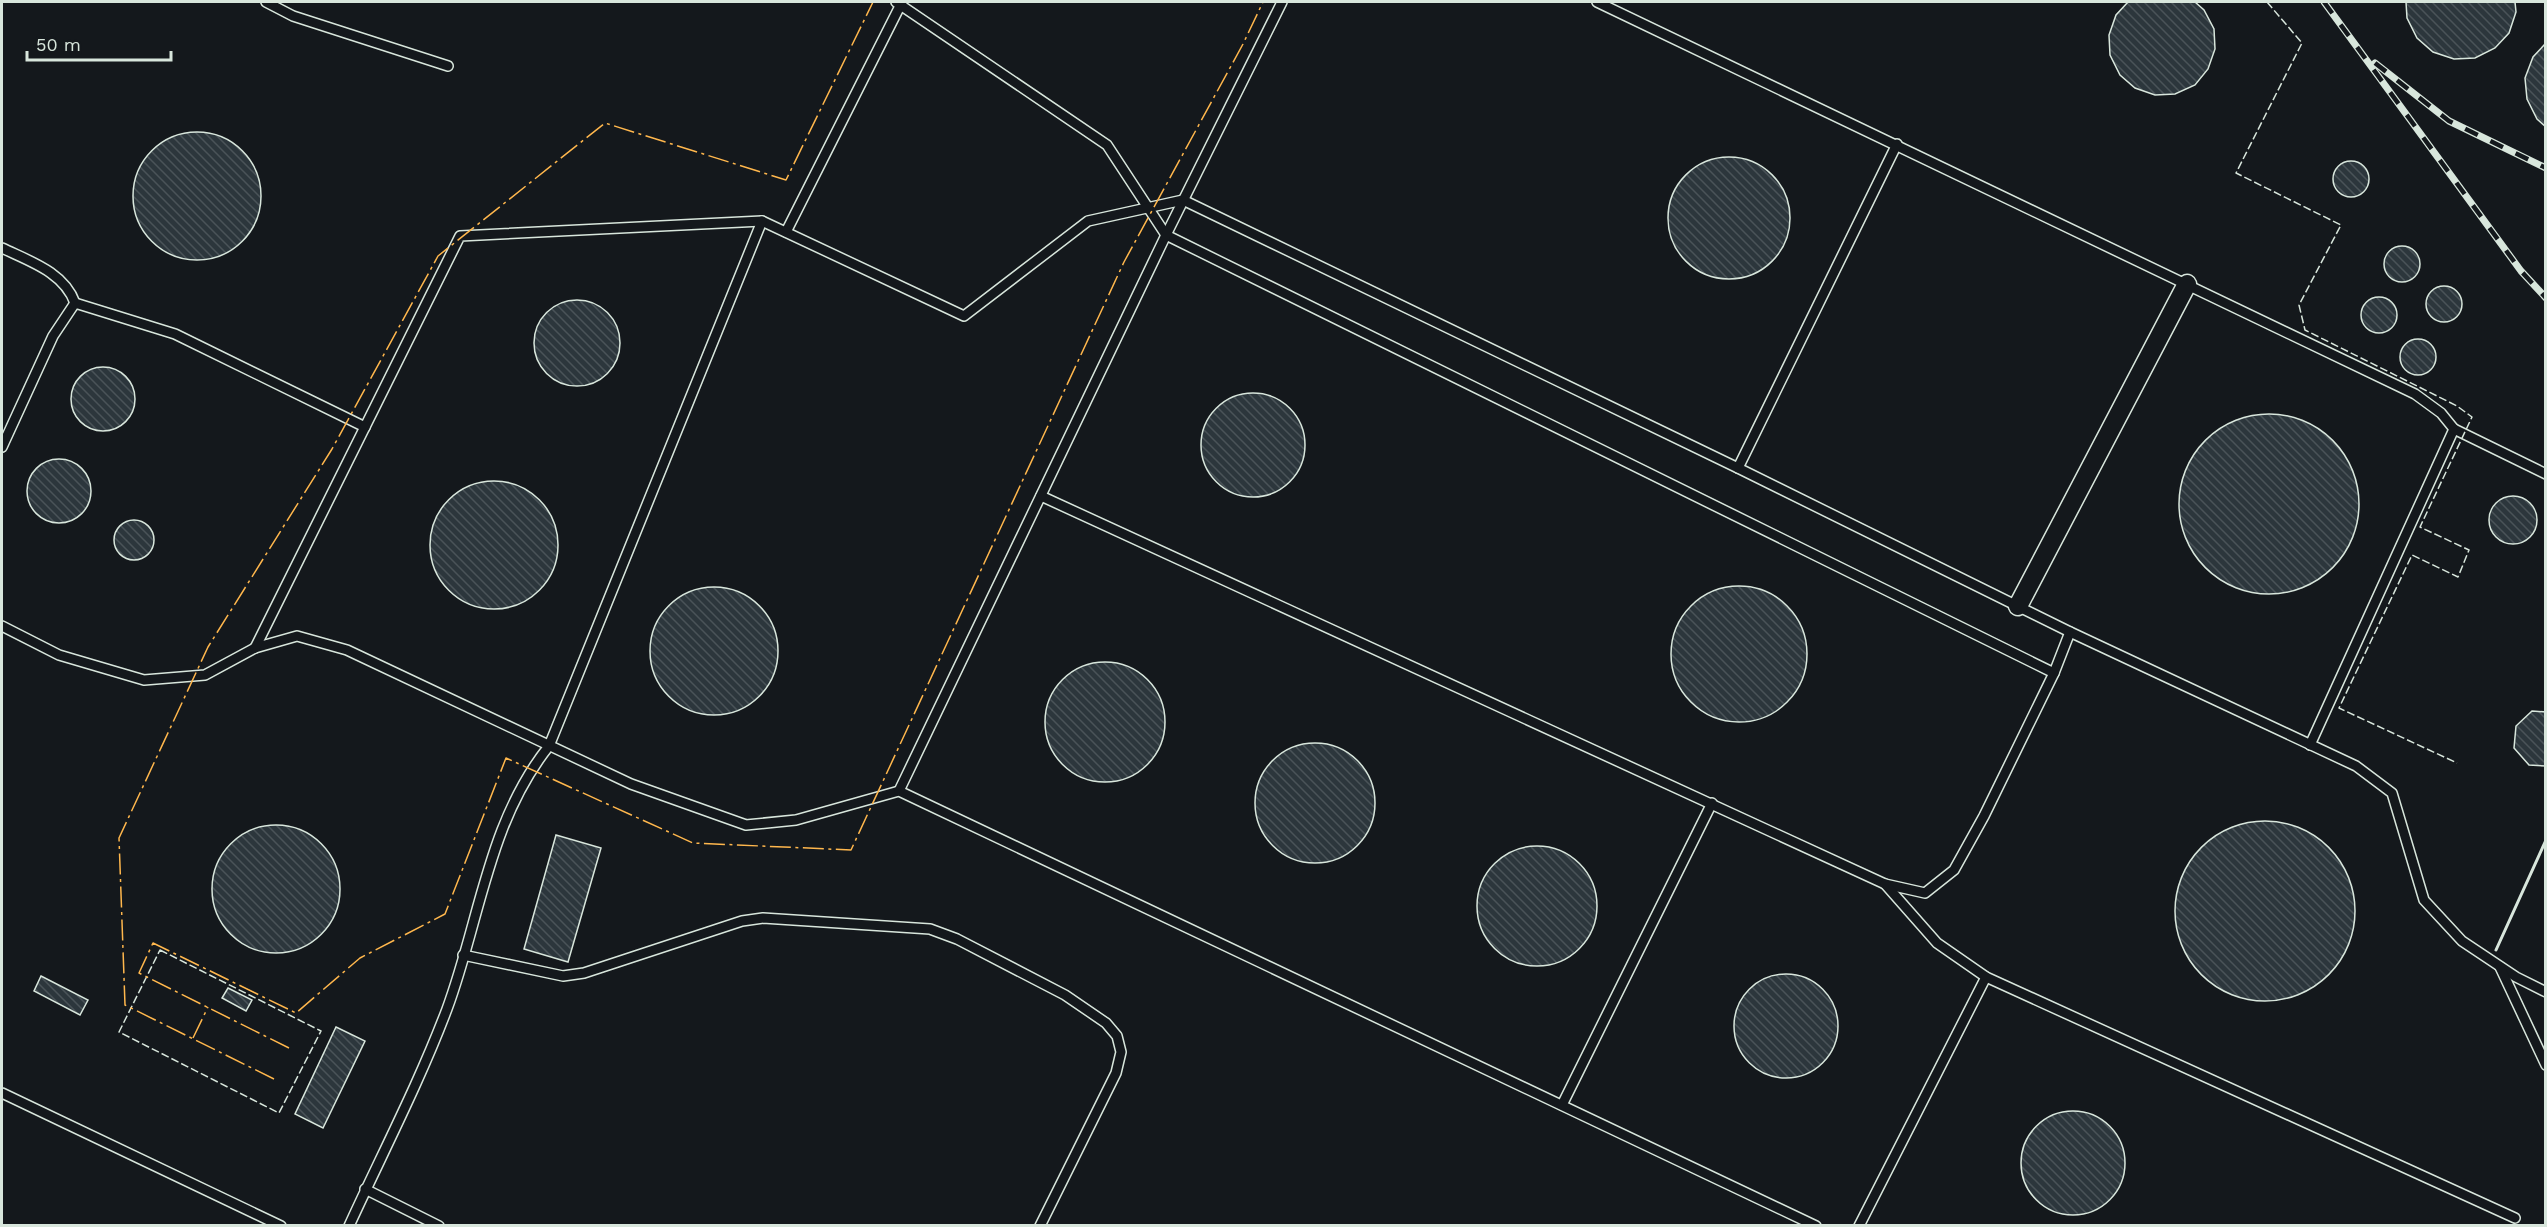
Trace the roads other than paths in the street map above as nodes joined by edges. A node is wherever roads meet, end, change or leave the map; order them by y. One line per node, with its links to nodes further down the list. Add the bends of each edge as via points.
1 (266, 2): 5 (lane, via 293,16)
2 (1282, 2): 7 (lane)
3 (1597, 2): 6 (lane)
4 (900, 3): 8 (lane, via 1107,146); 10 (lane)
5 (448, 66)
6 (1897, 144): 13 (lane); 18 (lane)
7 (1183, 200): 8 (lane); 11 (lane); 18 (lane)
8 (1148, 207): 10 (lane, via 1088,221 964,316); 11 (lane)
9 (762, 221): 10 (lane); 15 (lane, via 460,236); 27 (lane)
10 (786, 232)
11 (1166, 235): 20 (lane); 25 (lane)
12 (2, 248): 14 (lane, via 60,279 70,289)
13 (2187, 284): 16 (lane, via 2415,394 2441,413); 21 (street)
14 (75, 303): 15 (lane, via 175,334); 17 (lane, via 53,336)
15 (365, 427): 24 (lane)
16 (2454, 429): 19 (lane); 26 (lane)
17 (2, 447)
18 (1738, 468): 21 (lane)
19 (2546, 474)
20 (1041, 496): 28 (lane); 29 (lane)
21 (2018, 606): 23 (lane)
22 (2, 626): 24 (lane, via 59,655 144,680 205,675)
23 (2070, 632): 25 (lane); 26 (lane)
24 (255, 648): 27 (lane, via 297,636 347,650)
25 (2054, 673): 30 (lane, via 1954,870 1925,893)
26 (2310, 745): 32 (lane, via 2356,766 2392,794 2424,900 2462,941)
27 (549, 746): 28 (lane, via 631,784 746,825 796,820); 31 (lane, via 533,766 505,819)
28 (899, 791): 37 (lane)
29 (1712, 803): 30 (lane); 37 (lane)
30 (1885, 884): 33 (lane, via 1937,943)
31 (463, 955): 38 (lane, via 427,1058); 43 (lane, via 573,975 742,921 763,918 930,929 957,939 1065,995 1106,1023 1117,1036 1121,1052 1116,1073)
32 (2499, 965): 34 (lane); 35 (lane)
33 (1986, 977): 39 (lane); 45 (lane)
34 (2546, 992)
35 (2546, 1065)
36 (2, 1093): 40 (lane)
37 (1562, 1105): 44 (lane)
38 (365, 1189): 41 (lane); 42 (lane)
39 (2515, 1218)
40 (281, 1226)
41 (349, 1226)
42 (440, 1226)
43 (1040, 1226)
44 (1816, 1226)
45 (1859, 1226)

